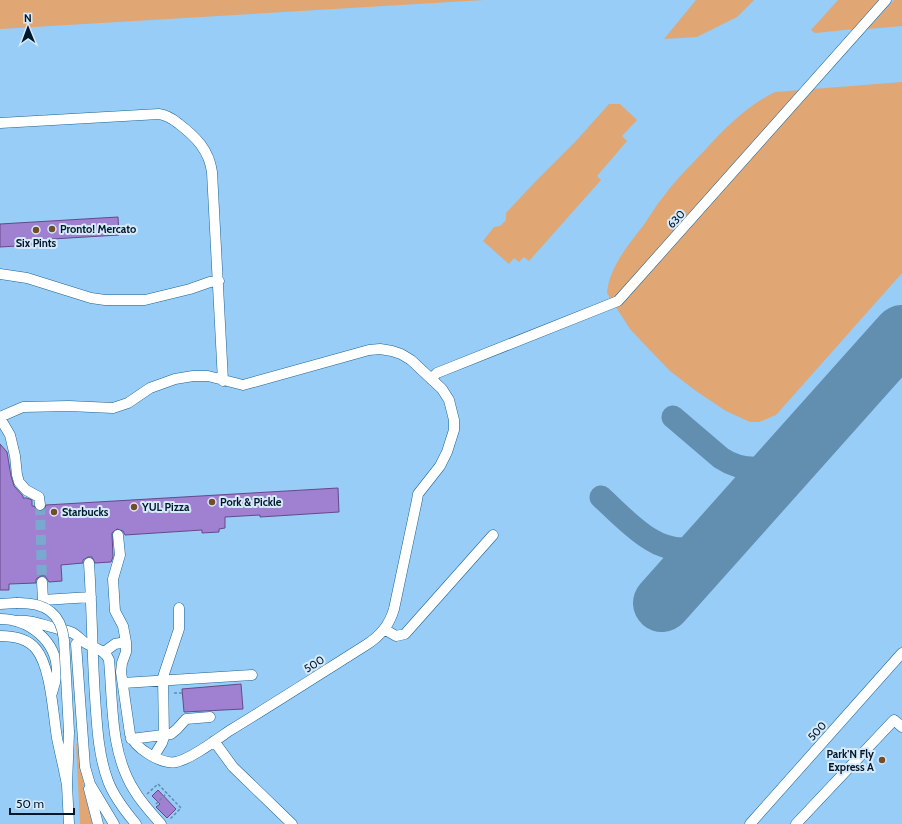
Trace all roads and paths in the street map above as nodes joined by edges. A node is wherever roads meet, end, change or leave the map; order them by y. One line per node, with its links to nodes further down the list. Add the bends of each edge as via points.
1 (886, 0): 5 (street, 630, via 618,301 436,374)
2 (0, 123): 4 (street, via 156,114 165,115 180,125 201,144 212,167)
3 (0, 274): 4 (street, via 27,278 105,300 145,300)
4 (219, 281): 6 (street)
5 (431, 379): 6 (street, 500, via 401,354 380,349 243,385); 19 (street, 500, via 449,400 454,430 444,459 418,496 392,614)
6 (223, 380): 7 (street, 500, via 204,376 175,379 150,388 128,403 113,408 23,407)
7 (0, 417): 8 (street, via 10,435 17,479 26,490 39,498)
8 (40, 505)
9 (493, 535): 19 (street, via 405,634 396,636)
10 (118, 536): 21 (street, via 120,556 113,579 115,606)
11 (89, 563): 13 (street)
12 (42, 582): 13 (street, via 43,600)
13 (91, 597): 23 (street)
14 (0, 604): 40 (street, bridge, via 37,604 49,610 61,625 69,732)
15 (178, 608): 28 (street, via 179,629)
16 (0, 618): 17 (street)
17 (16, 621): 18 (street, via 36,622); 32 (street, via 38,632 52,649 57,672)
18 (55, 628): 22 (street); 23 (street, via 73,633)
19 (384, 629): 37 (street, 500, via 366,646)
20 (0, 636): 32 (street, via 20,639 36,649 46,670)
21 (126, 642): 24 (street, via 114,644); 29 (street, via 121,667)
22 (76, 644): 26 (street); 39 (street)
23 (92, 647): 24 (street); 26 (street)
24 (104, 652): 44 (street, via 109,660 115,732 121,762 133,789)
25 (902, 653): 50 (street, 500)
26 (93, 668): 48 (street, via 97,723 105,774 118,801)
27 (252, 675): 28 (street)
28 (163, 681): 29 (street); 35 (street)
29 (123, 683): 36 (street)
30 (174, 693): 31 (path)
31 (182, 693)
32 (51, 697): 40 (street)
33 (210, 717): 35 (street, via 186,719 174,732)
34 (902, 727): 51 (street, via 894,720)
35 (164, 735): 36 (street); 38 (street)
36 (131, 739): 38 (street)
37 (214, 741): 38 (street, 500, via 182,760 167,762); 49 (street, via 233,767)
38 (154, 756)
39 (85, 767): 46 (street); 47 (street, via 90,784)
40 (67, 785): 45 (street)
41 (167, 793): 42 (path, via 158,784); 43 (path); 44 (path, via 181,808)
42 (145, 796)
43 (154, 806)
44 (164, 823)
45 (69, 824)
46 (98, 824)
47 (114, 824)
48 (136, 824)
49 (292, 824)
50 (750, 824)
51 (796, 824)

